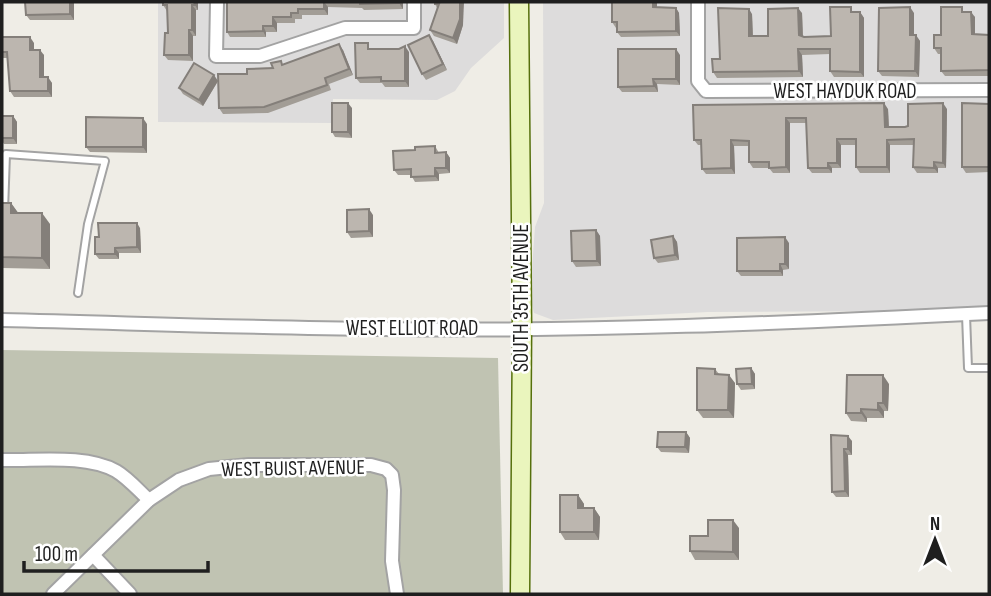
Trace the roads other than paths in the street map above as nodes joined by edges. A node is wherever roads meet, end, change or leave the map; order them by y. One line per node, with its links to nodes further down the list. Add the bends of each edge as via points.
1 (217, 2): 2 (street, via 216,56 260,56 345,29 414,28)
2 (414, 2)
3 (519, 2): 11 (street, SOUTH 35TH AVENUE)
4 (698, 2): 5 (street, WEST HAYDUK ROAD, via 698,71 706,91)
5 (989, 90)
6 (4, 222): 7 (lane, via 6,154 105,161 88,224)
7 (78, 293)
8 (989, 313): 9 (street, WEST ELLIOT ROAD)
9 (966, 314): 11 (street, WEST ELLIOT ROAD); 12 (lane, via 968,368)
10 (2, 320): 11 (street, WEST ELLIOT ROAD)
11 (522, 328): 19 (street, SOUTH 35TH AVENUE)
12 (989, 368)
13 (2, 460): 14 (street, via 101,464 119,473)
14 (149, 500): 15 (street, WEST BUIST AVENUE); 18 (street, WEST BUIST AVENUE, via 179,480 209,469 249,465 371,465 386,469 394,490 392,561)
15 (93, 555): 16 (street, WEST BUIST AVENUE); 17 (street)
16 (53, 594)
17 (130, 594)
18 (397, 594)
19 (520, 594)

